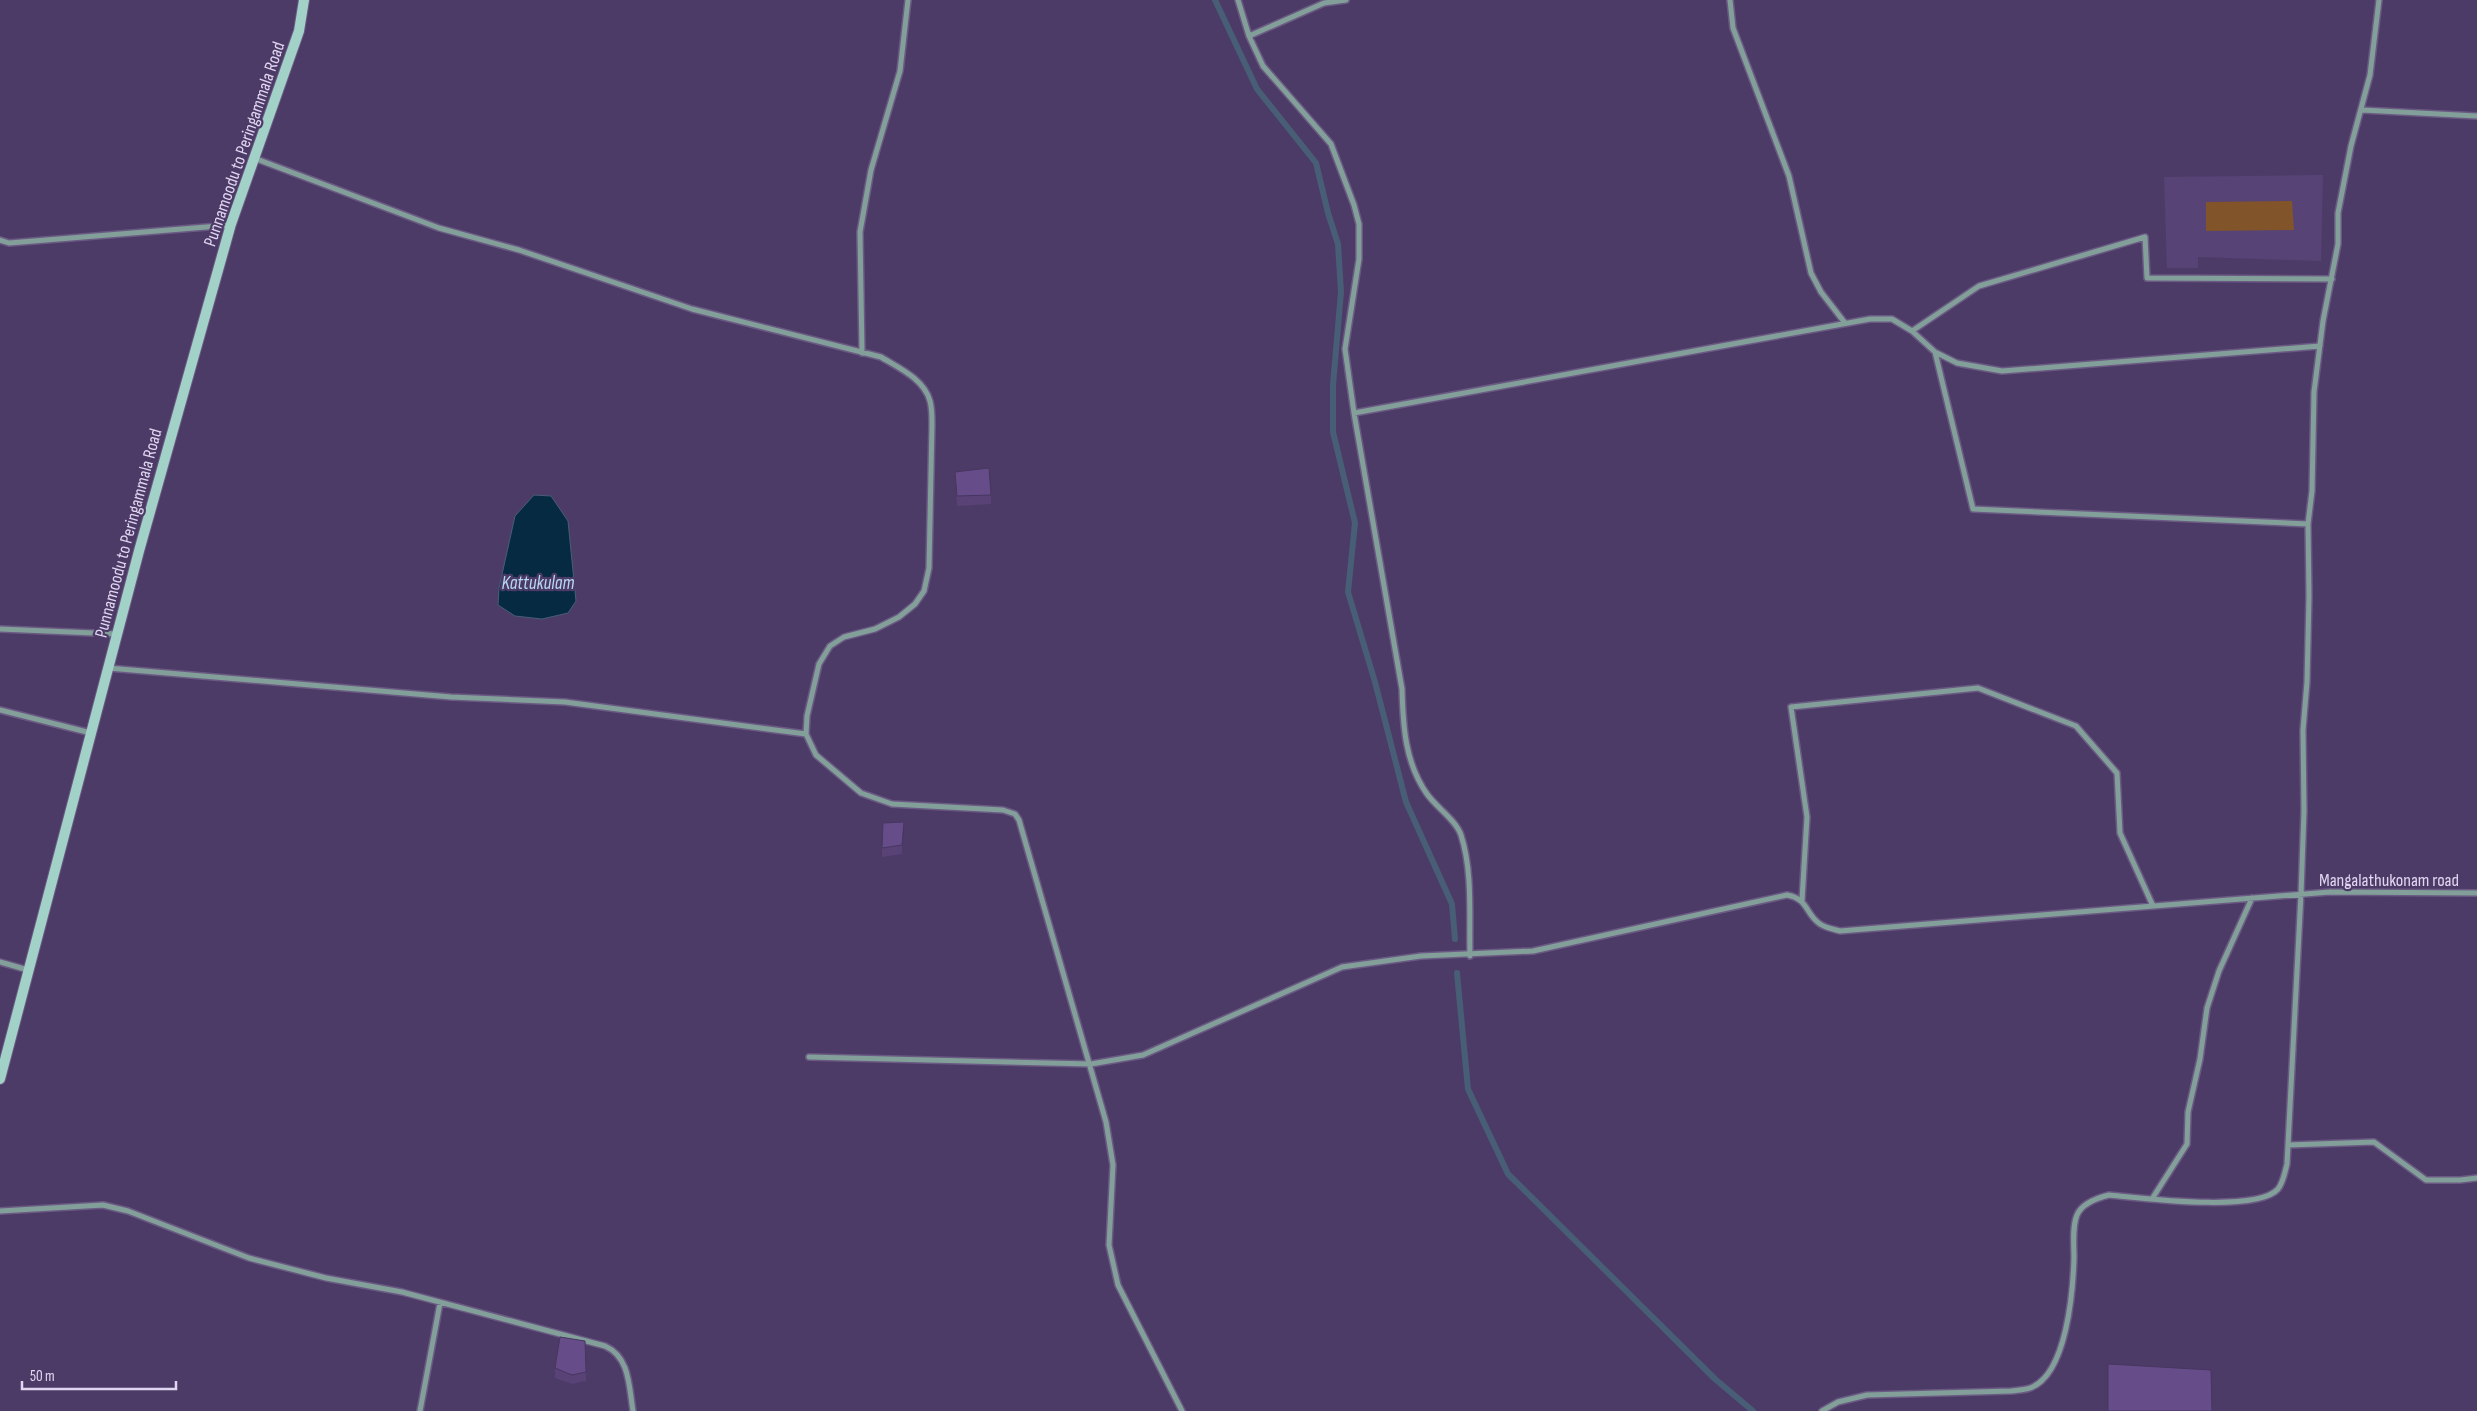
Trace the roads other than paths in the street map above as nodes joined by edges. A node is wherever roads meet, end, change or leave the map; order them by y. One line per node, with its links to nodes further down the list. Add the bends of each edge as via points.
1 (304, 0): 10 (main road, Punnamoodu to Peringammala Road, via 299,31)
2 (908, 0): 18 (street, via 900,71 871,170 860,232)
3 (1238, 0): 7 (street)
4 (1346, 0): 7 (street, via 1324,4)
5 (1730, 0): 14 (street, via 1734,28 1789,176 1811,273)
6 (2379, 0): 8 (street, via 2370,75)
7 (1248, 36): 19 (street, via 1263,66 1331,144 1354,205 1358,224 1358,259 1345,349)
8 (2362, 110): 9 (street); 13 (street, via 2351,146 2338,213 2338,244)
9 (2477, 116)
10 (254, 158): 11 (main road, Punnamoodu to Peringammala Road); 18 (street, via 438,228 519,250 692,309)
11 (231, 224): 12 (street, via 9,243); 22 (main road, Punnamoodu to Peringammala Road)
12 (0, 240)
13 (2332, 279): 15 (street, via 2148,278 2145,237 1979,286); 16 (street)
14 (1845, 323): 15 (street, via 1892,319); 19 (street)
15 (1912, 330): 17 (street)
16 (2320, 346): 17 (street, via 2002,371 1957,363); 20 (street, via 2314,392)
17 (1935, 352): 20 (street, via 1973,509)
18 (862, 353): 26 (street, via 881,358 908,372 930,400 929,568 924,592 899,617 875,629 844,637 830,646 819,664)
19 (1354, 413): 32 (street, via 1402,689 1403,727 1412,769 1427,795 1460,832 1466,860)
20 (2308, 524): 28 (street, via 2308,682 2303,730)
21 (0, 629): 22 (street)
22 (117, 634): 23 (main road, Punnamoodu to Peringammala Road)
23 (108, 668): 25 (main road, Punnamoodu to Peringammala Road); 26 (street, via 564,702)
24 (0, 710): 25 (street)
25 (91, 733): 34 (main road, Punnamoodu to Peringammala Road)
26 (806, 734): 36 (street, via 816,755 861,793 876,800 892,804 1003,810 1015,814)
27 (2477, 893): 28 (street, Mangalathukonam road)
28 (2301, 894): 29 (street, Mangalathukonam road); 38 (street)
29 (2252, 898): 31 (street, Mangalathukonam road); 40 (street, via 2207,1008 2188,1112 2187,1144)
30 (1802, 900): 31 (street, Mangalathukonam road, via 1820,924 1840,931); 31 (street, via 1806,817 1790,707 1978,688 2076,726 2117,773 2120,833); 32 (street, via 1788,895 1533,951)
31 (2153, 906)
32 (1470, 956): 36 (street, via 1421,956 1342,967 1143,1055)
33 (0, 962): 34 (street)
34 (28, 970): 37 (main road, Punnamoodu to Peringammala Road)
35 (809, 1057): 36 (street)
36 (1091, 1064): 45 (street, via 1113,1166 1109,1245 1118,1284)
37 (0, 1080)
38 (2288, 1145): 39 (street, via 2374,1142 2426,1180); 40 (street, via 2285,1175 2278,1189 2268,1196 2213,1203)
39 (2477, 1178)
40 (2152, 1199): 46 (street, via 2109,1196 2096,1199 2078,1214 2073,1291 2062,1348 2044,1377 2032,1388 1867,1395 1838,1402)
41 (0, 1211): 42 (street, via 103,1205 128,1211 249,1258)
42 (440, 1303): 43 (street); 44 (street, via 616,1351 625,1363)
43 (420, 1411)
44 (633, 1411)
45 (1182, 1411)
46 (1822, 1411)

